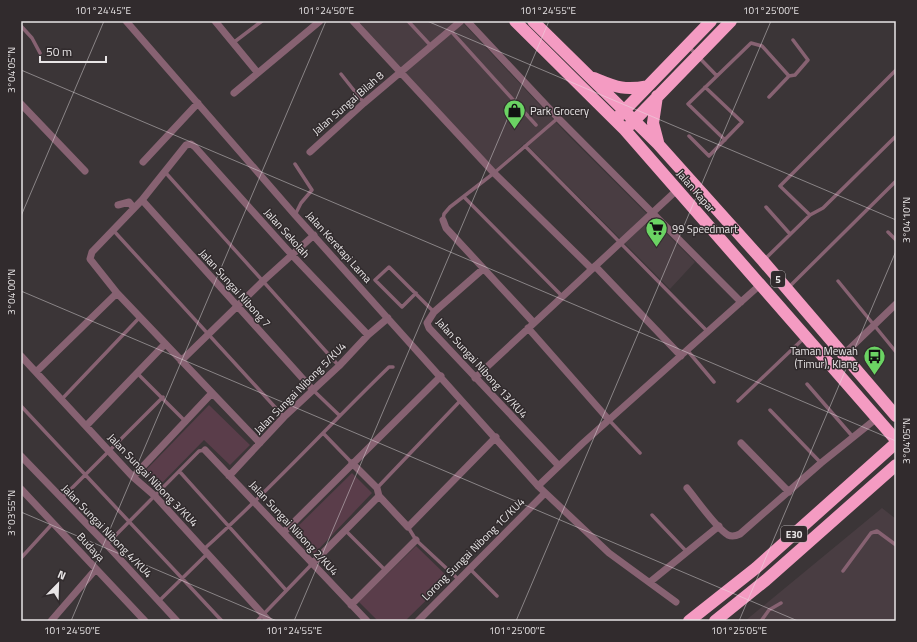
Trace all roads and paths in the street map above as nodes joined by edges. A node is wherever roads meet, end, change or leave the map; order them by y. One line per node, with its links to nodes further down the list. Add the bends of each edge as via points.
1 (126, 21): 35 (street, Jalan Keretapi Lama)
2 (215, 21): 16 (street)
3 (262, 21): 16 (lane)
4 (320, 21): 22 (street)
5 (353, 21): 23 (street)
6 (408, 21): 18 (lane)
7 (460, 21): 14 (street, Jalan Sungai Bilah 8)
8 (467, 21): 37 (street)
9 (515, 21): 38 (highway, Jalan Kapar / 5)
10 (533, 21): 25 (highway, Jalan Kapar / 5)
11 (711, 21): 17 (highway)
12 (731, 21): 20 (highway)
13 (21, 26): 19 (lane, via 32,38)
14 (450, 30): 18 (street, Jalan Sungai Bilah 8); 40 (lane)
15 (794, 40): 27 (lane, via 808,60 795,75)
16 (233, 43): 22 (street)
17 (687, 46): 20 (lane); 28 (highway)
18 (432, 47): 23 (street, Jalan Sungai Bilah 8)
19 (40, 53)
20 (697, 55): 26 (lane); 31 (highway)
21 (896, 70): 62 (lane, via 780,186)
22 (256, 72): 30 (street)
23 (402, 72): 33 (street, Jalan Sungai Bilah 8); 52 (street)
24 (341, 74): 33 (lane)
25 (589, 76): 28 (highway, via 631,90); 36 (highway, Jalan Kapar / 5)
26 (717, 76): 27 (lane, via 751,43 762,46); 29 (lane)
27 (789, 76): 32 (lane)
28 (648, 86): 36 (highway)
29 (705, 87): 44 (lane, via 688,104); 44 (lane, via 742,122)
30 (234, 93)
31 (657, 96): 39 (highway); 45 (highway, via 653,123)
32 (769, 96)
33 (364, 103): 47 (street, Jalan Sungai Bilah 8)
34 (21, 104): 51 (street)
35 (198, 104): 48 (street); 61 (street, Jalan Keretapi Lama)
36 (624, 111): 38 (highway); 39 (highway, Jalan Kapar / 5)
37 (558, 118): 46 (lane); 60 (street)
38 (616, 120): 41 (highway, Jalan Kapar / 5)
39 (634, 120): 41 (highway); 45 (highway, Jalan Kapar / 5)
40 (536, 125)
41 (625, 130): 54 (highway, Jalan Kapar / 5)
42 (689, 136): 44 (lane, via 709,156)
43 (896, 136): 62 (lane, via 823,208)
44 (725, 140)
45 (658, 144): 71 (highway, Jalan Kapar / 5)
46 (525, 146): 52 (lane); 69 (lane)
47 (310, 152)
48 (143, 162)
49 (295, 164): 61 (lane, via 312,190)
50 (164, 170): 56 (street); 70 (street, Jalan Sekolah, via 186,145 191,144); 74 (lane)
51 (85, 171)
52 (494, 173): 55 (lane); 72 (street)
53 (896, 181): 77 (lane)
54 (678, 189): 60 (street); 76 (highway, Jalan Kapar / 5)
55 (464, 197): 63 (lane, via 450,207); 80 (lane)
56 (142, 200): 58 (street); 83 (street, Jalan Sungai Nibong 7)
57 (118, 205): 58 (street, via 129,202)
58 (133, 206): 64 (street)
59 (766, 207): 66 (lane)
60 (651, 214): 69 (street); 81 (street)
61 (295, 215): 67 (street, Jalan Keretapi Lama)
62 (810, 215): 66 (lane)
63 (443, 220): 73 (street, via 446,228)
64 (112, 230): 78 (street, via 92,252 90,259); 91 (lane)
65 (888, 232): 68 (lane)
66 (790, 234): 71 (lane)
67 (314, 235): 70 (street); 86 (street, Jalan Keretapi Lama)
68 (896, 240)
69 (621, 242): 72 (street); 90 (lane)
70 (292, 255): 74 (street); 92 (street, Jalan Sekolah)
71 (763, 261): 77 (highway, Jalan Kapar / 5)
72 (593, 267): 80 (street); 99 (street)
73 (483, 269): 84 (street, Jalan Sungai Nibong 13/KU4); 87 (street)
74 (263, 281): 83 (street); 101 (lane)
75 (838, 281): 88 (lane)
76 (761, 284): 81 (street); 93 (highway, Jalan Kapar / 5)
77 (787, 289): 97 (highway, Jalan Kapar / 5)
78 (117, 293): 85 (street); 103 (street)
79 (416, 294): 79 (lane, via 389,267 375,280 402,307); 84 (lane)
80 (562, 296): 87 (street)
81 (741, 302): 90 (street)
82 (896, 304): 88 (street)
83 (237, 306): 91 (street); 109 (street, Jalan Sungai Nibong 7)
84 (434, 312): 106 (street, Jalan Sungai Nibong 13/KU4, via 427,323 429,328)
85 (140, 317): 94 (street); 112 (lane)
86 (388, 318): 92 (street, Jalan Sungai Nibong 5/KU4); 105 (street, Jalan Keretapi Lama)
87 (534, 323): 89 (street)
88 (874, 325): 96 (lane); 97 (street)
89 (528, 328): 106 (street); 121 (street)
90 (708, 332): 95 (street)
91 (208, 334): 100 (street); 119 (lane)
92 (368, 335): 101 (street, Jalan Sungai Nibong 5/KU4)
93 (806, 336): 114 (lane); 120 (highway, Jalan Kapar / 5)
94 (165, 344): 100 (street); 104 (street)
95 (687, 350): 99 (street); 107 (lane)
96 (896, 352)
97 (843, 355): 118 (highway, Jalan Kapar / 5)
98 (21, 356): 103 (street, Jalan Sungai Nibong 3/KU4)
99 (681, 356): 121 (street)
100 (182, 361): 110 (street)
101 (339, 366): 109 (street, Jalan Sungai Nibong 5/KU4)
102 (393, 367): 117 (lane, via 389,367)
103 (36, 372): 112 (street, Jalan Sungai Nibong 3/KU4)
104 (137, 373): 111 (lane); 123 (street)
105 (441, 376): 113 (street, Jalan Keretapi Lama); 134 (street)
106 (475, 378): 137 (street, Jalan Sungai Nibong 13/KU4)
107 (714, 382)
108 (807, 384): 126 (lane)
109 (313, 390): 117 (lane); 119 (street, Jalan Sungai Nibong 5/KU4)
110 (212, 393): 122 (street); 128 (street)
111 (163, 397): 122 (lane); 131 (lane)
112 (61, 400): 123 (street, Jalan Sungai Nibong 3/KU4)
113 (462, 400): 125 (street, Jalan Keretapi Lama); 143 (lane)
114 (738, 401)
115 (21, 406): 139 (lane)
116 (770, 410): 135 (lane)
117 (339, 415): 124 (lane)
118 (896, 416)
119 (284, 417): 128 (street, Jalan Sungai Nibong 5/KU4)
120 (877, 418): 126 (street); 127 (highway, Jalan Kapar / 5)
121 (609, 420): 132 (lane); 137 (street)
122 (185, 421): 141 (street)
123 (86, 426): 131 (street, Jalan Sungai Nibong 3/KU4)
124 (323, 433): 134 (lane); 151 (lane)
125 (496, 437): 142 (street, Jalan Keretapi Lama); 157 (street)
126 (853, 438): 135 (street)
127 (896, 442): 189 (highway, E30, via 756,568)
128 (260, 443): 140 (street, Jalan Sungai Nibong 5/KU4)
129 (741, 443): 146 (street)
130 (205, 450): 138 (lane, via 199,451); 140 (street, Jalan Sungai Nibong 2/KU4)
131 (108, 451): 139 (lane); 141 (street, Jalan Sungai Nibong 3/KU4)
132 (640, 453)
133 (21, 456): 150 (street, Jalan Sungai Nibong 4/KU4)
134 (352, 463): 143 (street); 159 (street)
135 (821, 464): 146 (street)
136 (896, 465): 190 (highway, E30, via 766,580)
137 (559, 466): 142 (street)
138 (180, 472): 148 (lane); 155 (lane)
139 (85, 474): 150 (lane); 153 (lane)
140 (229, 476): 151 (street, Jalan Sungai Nibong 2/KU4)
141 (133, 477): 148 (street, Jalan Sungai Nibong 3/KU4)
142 (538, 486): 147 (street, Jalan Keretapi Lama)
143 (377, 488): 149 (street)
144 (687, 488): 156 (street)
145 (21, 489): 154 (street, Budaya)
146 (789, 492): 156 (street, via 740,534 728,535)
147 (545, 493): 167 (street, Lorong Sungai Nibong 1C/KU4); 173 (street, Jalan Keretapi Lama, via 609,553)
148 (155, 496): 153 (lane); 163 (street, Jalan Sungai Nibong 3/KU4)
149 (379, 496): 157 (street); 158 (street)
150 (61, 499): 161 (street, Jalan Sungai Nibong 4/KU4)
151 (256, 502): 155 (lane); 159 (street, Jalan Sungai Nibong 2/KU4)
152 (652, 516): 164 (lane)
153 (130, 522): 161 (lane); 171 (lane)
154 (53, 523): 165 (lane); 168 (street, Budaya)
155 (229, 526): 163 (lane); 174 (lane)
156 (719, 526): 164 (street)
157 (408, 527): 160 (lane)
158 (345, 529): 166 (street); 169 (lane)
159 (284, 532): 166 (street, Jalan Sungai Nibong 2/KU4)
160 (416, 540): 169 (street); 172 (lane)
161 (106, 544): 176 (street, Jalan Sungai Nibong 4/KU4)
162 (896, 545): 170 (lane, via 877,531 871,532)
163 (206, 551): 171 (lane); 180 (street, Jalan Sungai Nibong 3/KU4)
164 (687, 552): 173 (street)
165 (21, 558)
166 (312, 564): 174 (lane); 179 (street, Jalan Sungai Nibong 2/KU4)
167 (469, 568): 172 (street, Lorong Sungai Nibong 1C/KU4); 175 (lane)
168 (96, 569): 181 (street); 182 (street, Budaya)
169 (385, 570): 179 (street)
170 (843, 571)
171 (183, 579): 176 (lane); 184 (lane)
172 (458, 579): 188 (street, Lorong Sungai Nibong 1C/KU4)
173 (650, 582): 177 (street, Jalan Keretapi Lama)
174 (285, 590): 180 (lane)
175 (497, 596)
176 (158, 602): 183 (street, Jalan Sungai Nibong 4/KU4)
177 (676, 602)
178 (781, 603): 191 (lane, via 769,610)
179 (351, 605): 187 (street, Jalan Sungai Nibong 2/KU4)
180 (263, 615): 185 (lane); 186 (street, Jalan Sungai Nibong 3/KU4)
181 (51, 621)
182 (145, 621)
183 (177, 621)
184 (222, 621)
185 (257, 621)
186 (269, 621)
187 (367, 621)
188 (418, 621)
189 (689, 621)
190 (715, 621)
191 (761, 621)

